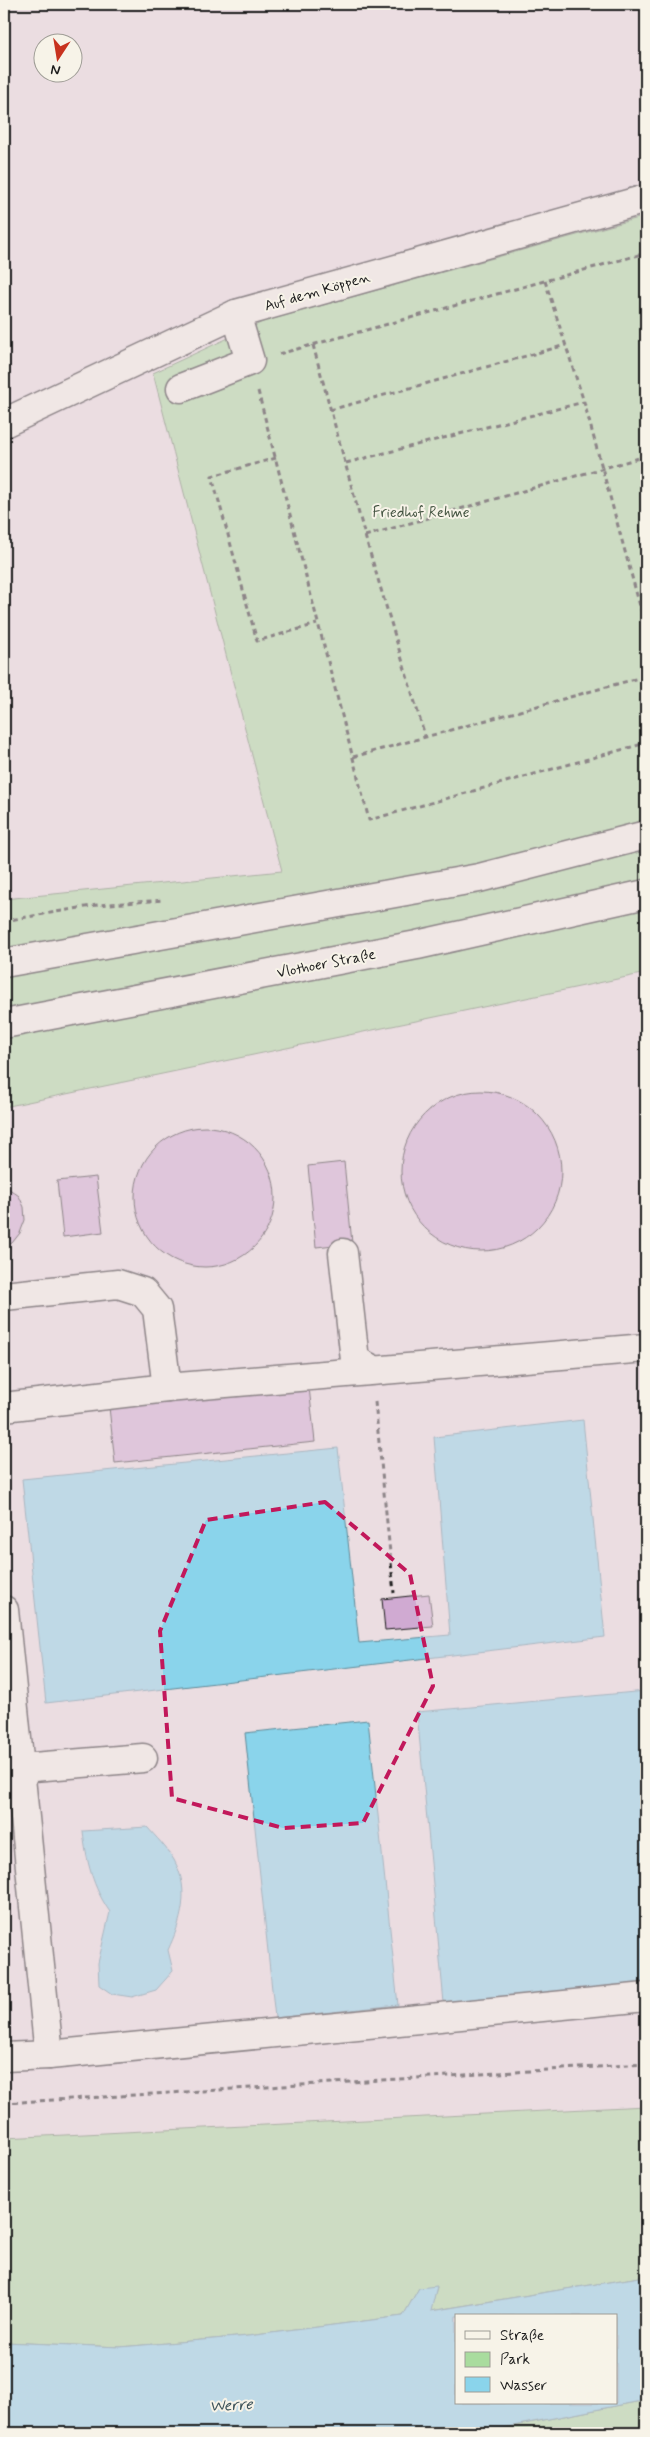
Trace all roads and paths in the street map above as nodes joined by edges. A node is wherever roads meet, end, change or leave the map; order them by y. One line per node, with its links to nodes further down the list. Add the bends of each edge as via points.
1 (646, 199): 4 (main road, Auf dem Köppen)
2 (646, 254): 3 (path)
3 (545, 281): 5 (path); 6 (path)
4 (236, 314): 7 (main road); 11 (main road, Auf dem Köppen)
5 (313, 345): 7 (path); 10 (path)
6 (566, 345): 9 (path); 10 (path)
7 (250, 361): 8 (main road); 13 (path)
8 (181, 388)
9 (584, 402): 14 (path); 15 (path)
10 (330, 410): 14 (path)
11 (4, 424)
12 (646, 456): 15 (path)
13 (276, 458): 17 (path); 17 (path, via 212,476 257,641)
14 (346, 463): 16 (path)
15 (601, 468): 16 (path); 18 (path)
16 (365, 536): 20 (path)
17 (317, 624): 22 (path)
18 (646, 628)
19 (646, 676): 20 (path)
20 (426, 736): 22 (path)
21 (646, 743): 22 (path, via 369,820)
22 (353, 757)
23 (646, 835): 25 (main road, via 479,878)
24 (646, 894): 26 (main road, Vlothoer Straße, via 417,945)
25 (4, 963)
26 (4, 1024)
27 (343, 1254): 30 (main road, via 355,1360)
28 (4, 1296): 31 (main road, via 118,1284 143,1292 157,1309)
29 (646, 1348): 30 (main road)
30 (372, 1369): 31 (main road); 33 (path)
31 (167, 1388): 32 (main road)
32 (4, 1407)
33 (394, 1593)
34 (4, 1610): 36 (main road)
35 (143, 1758): 36 (main road)
36 (21, 1768): 37 (main road)
37 (13, 1802): 39 (main road)
38 (646, 1996): 39 (main road)
39 (49, 2055): 40 (main road)
40 (4, 2057)
41 (646, 2064): 42 (path)
42 (4, 2103)

